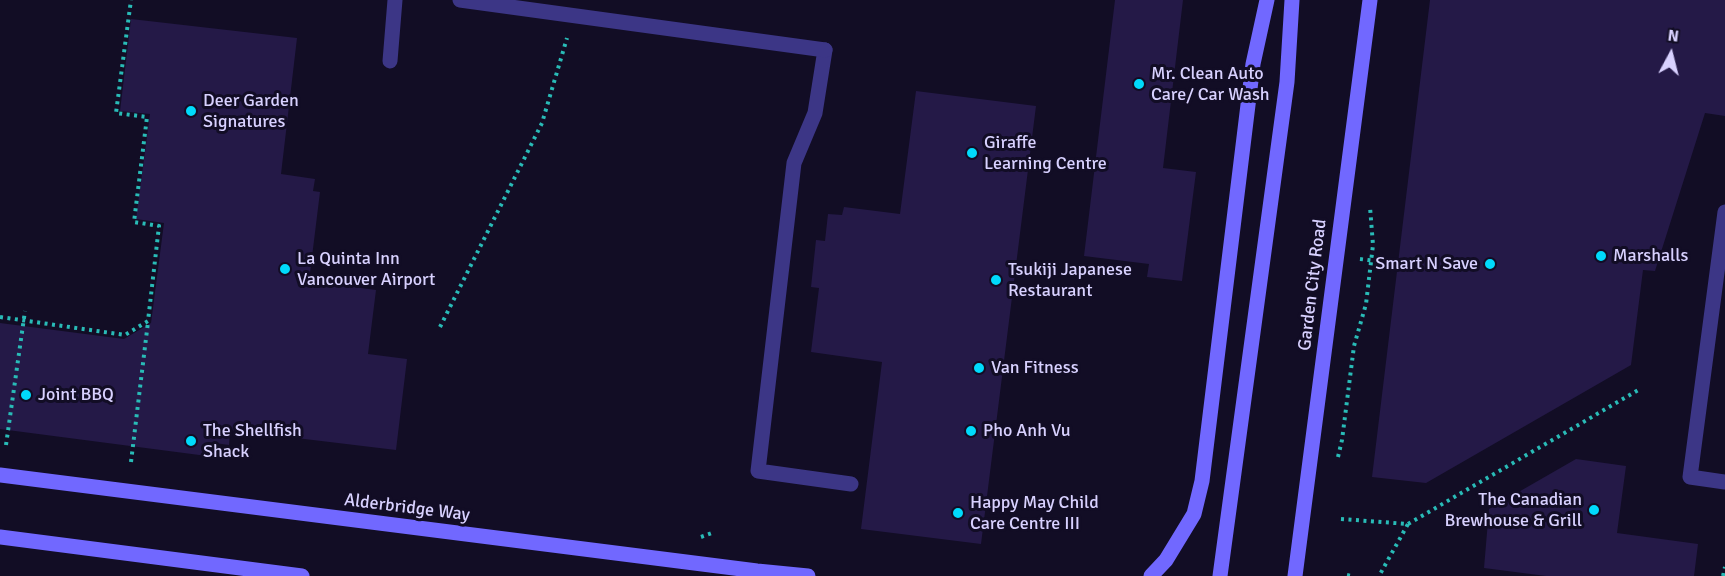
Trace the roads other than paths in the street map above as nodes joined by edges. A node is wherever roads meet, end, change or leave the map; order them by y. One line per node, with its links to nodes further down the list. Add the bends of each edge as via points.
1 (395, 0): 7 (street)
2 (460, 0): 6 (street)
3 (1268, 0): 15 (main road, via 1253,64 1202,481 1194,514 1166,560)
4 (1292, 0): 16 (main road, via 1287,82)
5 (1370, 0): 17 (main road, Garden City Road)
6 (563, 7): 11 (street, via 825,50 815,113 794,163 758,471)
7 (390, 62)
8 (1725, 212): 10 (street, via 1690,477)
9 (0, 475): 14 (main road, Alderbridge Way)
10 (1725, 482)
11 (850, 484)
12 (0, 537): 13 (main road)
13 (302, 576)
14 (808, 576)
15 (1151, 576)
16 (1220, 576)
17 (1295, 576)

